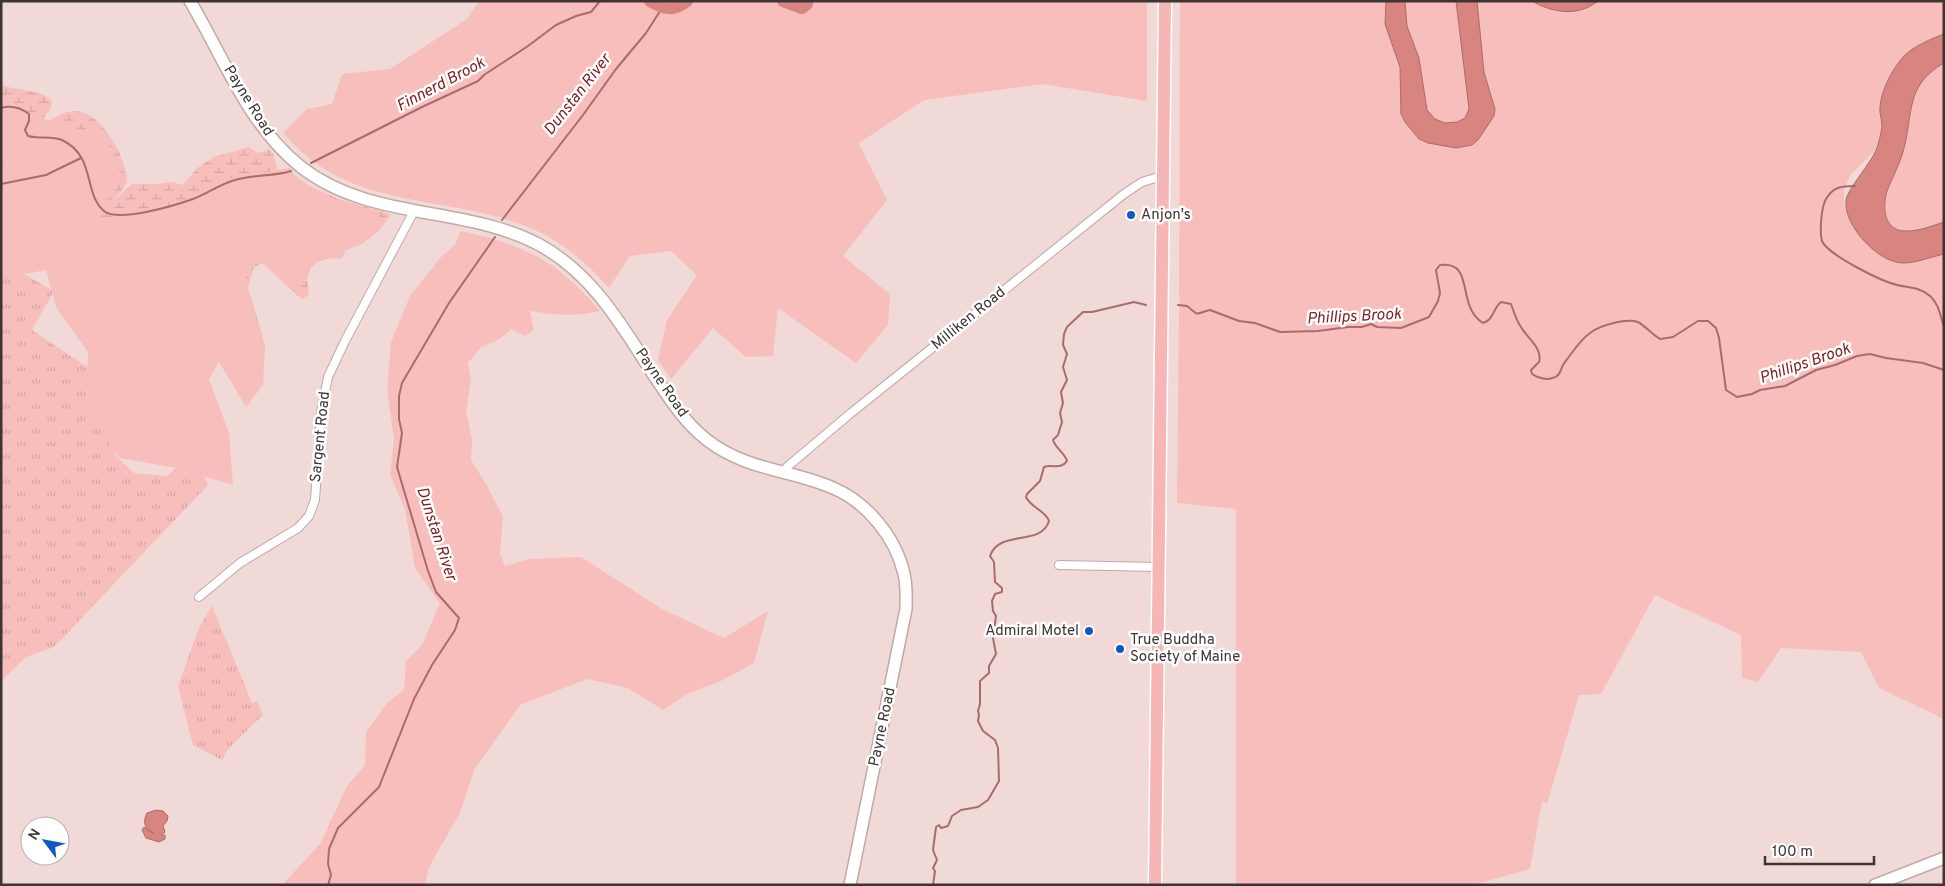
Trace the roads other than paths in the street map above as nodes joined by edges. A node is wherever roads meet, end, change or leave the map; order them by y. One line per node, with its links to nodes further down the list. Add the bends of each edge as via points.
1 (190, 1): 4 (main road, Payne Road, via 254,116 286,154 312,175 339,190 371,202)
2 (1164, 1): 3 (main road)
3 (1162, 176): 5 (street, Milliken Road, via 1142,182 1124,194 851,413 787,467); 7 (main road)
4 (414, 211): 5 (main road, Payne Road, via 511,233 560,258 603,299 666,394 700,434 743,460); 8 (street, Sargent Road, via 328,377 321,412 315,500 309,516 291,532 240,562)
5 (784, 474): 10 (main road, Payne Road, via 833,488 860,505 886,535 898,556 905,579 904,624)
6 (1059, 566): 7 (street)
7 (1158, 567): 11 (main road)
8 (199, 597)
9 (1944, 858): 12 (main road)
10 (850, 885)
11 (1155, 885)
12 (1875, 885)

